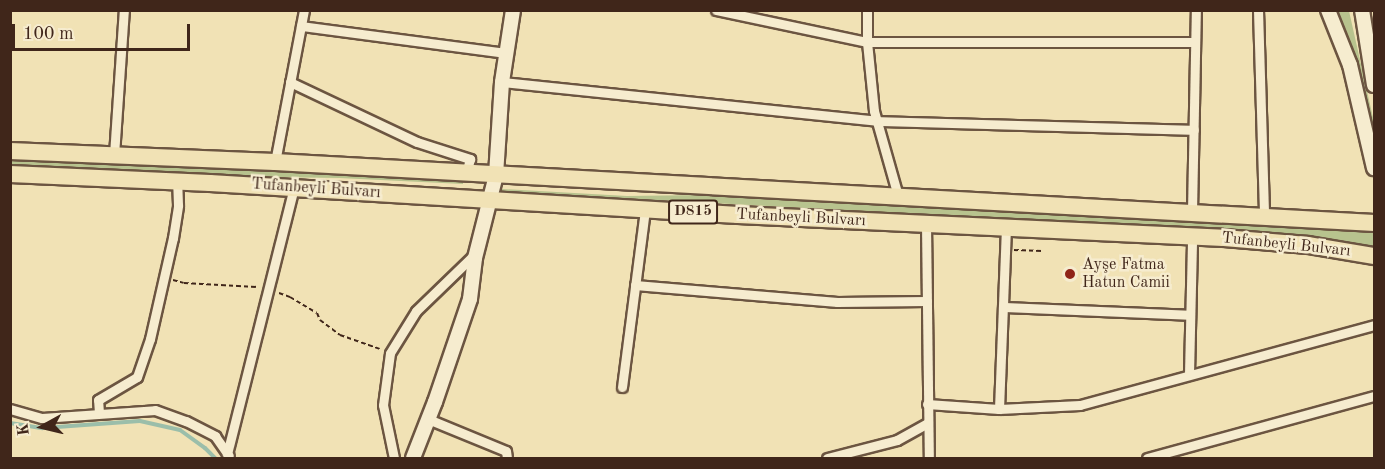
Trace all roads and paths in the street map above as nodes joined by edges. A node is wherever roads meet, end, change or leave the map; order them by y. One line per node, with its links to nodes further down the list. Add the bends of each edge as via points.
1 (124, 10): 20 (street)
2 (304, 10): 10 (street)
3 (513, 10): 13 (street)
4 (716, 10): 11 (street)
5 (867, 10): 11 (street)
6 (1196, 10): 12 (street)
7 (1258, 10): 32 (street)
8 (1328, 10): 22 (street, via 1350,65)
9 (1362, 10): 16 (street)
10 (301, 26): 13 (street); 14 (street)
11 (867, 42): 12 (street); 17 (street)
12 (1195, 42): 18 (street)
13 (507, 53): 15 (street)
14 (290, 82): 21 (street); 23 (street, via 417,142 470,159)
15 (502, 82): 17 (street); 25 (street)
16 (1374, 85)
17 (877, 121): 18 (street); 28 (street)
18 (1194, 130): 31 (street)
19 (10, 151): 20 (highway, Tufanbeyli Bulvarı / D815)
20 (114, 155): 21 (highway, Tufanbeyli Bulvarı / D815)
21 (274, 162): 23 (highway, Tufanbeyli Bulvarı / D815)
22 (1374, 168)
23 (466, 173): 25 (highway, Tufanbeyli Bulvarı / D815)
24 (10, 174): 26 (highway, Tufanbeyli Bulvarı / D815)
25 (496, 175): 28 (highway, Tufanbeyli Bulvarı / D815); 29 (street)
26 (177, 181): 27 (highway, Tufanbeyli Bulvarı / D815); 41 (street, via 178,205)
27 (294, 187): 29 (highway, Tufanbeyli Bulvarı / D815); 43 (street)
28 (898, 196): 31 (highway, Tufanbeyli Bulvarı / D815)
29 (489, 200): 30 (highway, Tufanbeyli Bulvarı / D815); 39 (street)
30 (645, 210): 34 (highway, Tufanbeyli Bulvarı / D815); 42 (street)
31 (1192, 212): 32 (highway, Tufanbeyli Bulvarı / D815)
32 (1264, 216): 33 (highway, Tufanbeyli Bulvarı / D815)
33 (1374, 223)
34 (926, 224): 35 (highway, Tufanbeyli Bulvarı / D815); 44 (street)
35 (1006, 228): 36 (highway, Tufanbeyli Bulvarı / D815); 37 (street)
36 (1192, 237): 40 (highway, Tufanbeyli Bulvarı / D815, via 1308,245); 46 (street)
37 (1006, 250): 38 (path); 45 (street)
38 (1042, 251)
39 (476, 253): 48 (street, via 416,311); 56 (street, via 470,299)
40 (1374, 256)
41 (164, 277): 43 (path, via 184,283); 55 (street, via 137,377 98,400)
42 (635, 285): 44 (street, via 837,302); 50 (street)
43 (268, 289): 48 (path, via 317,313 320,321 340,334); 58 (street)
44 (927, 302): 52 (street)
45 (1003, 307): 46 (street); 54 (street)
46 (1190, 315): 49 (street)
47 (1374, 325): 49 (street)
48 (390, 353): 59 (street, via 383,405)
49 (1189, 375): 54 (street, via 1080,405)
50 (622, 387)
51 (1374, 396): 64 (street)
52 (927, 404): 54 (street); 57 (street)
53 (10, 409): 55 (street, via 42,418)
54 (999, 410)
55 (99, 413): 58 (street, via 155,410 186,420 215,436)
56 (428, 419): 60 (street); 61 (street, via 506,451)
57 (928, 423): 62 (street, via 897,441); 63 (street)
58 (229, 456)
59 (394, 459)
60 (413, 459)
61 (507, 459)
62 (827, 459)
63 (929, 459)
64 (1147, 459)

